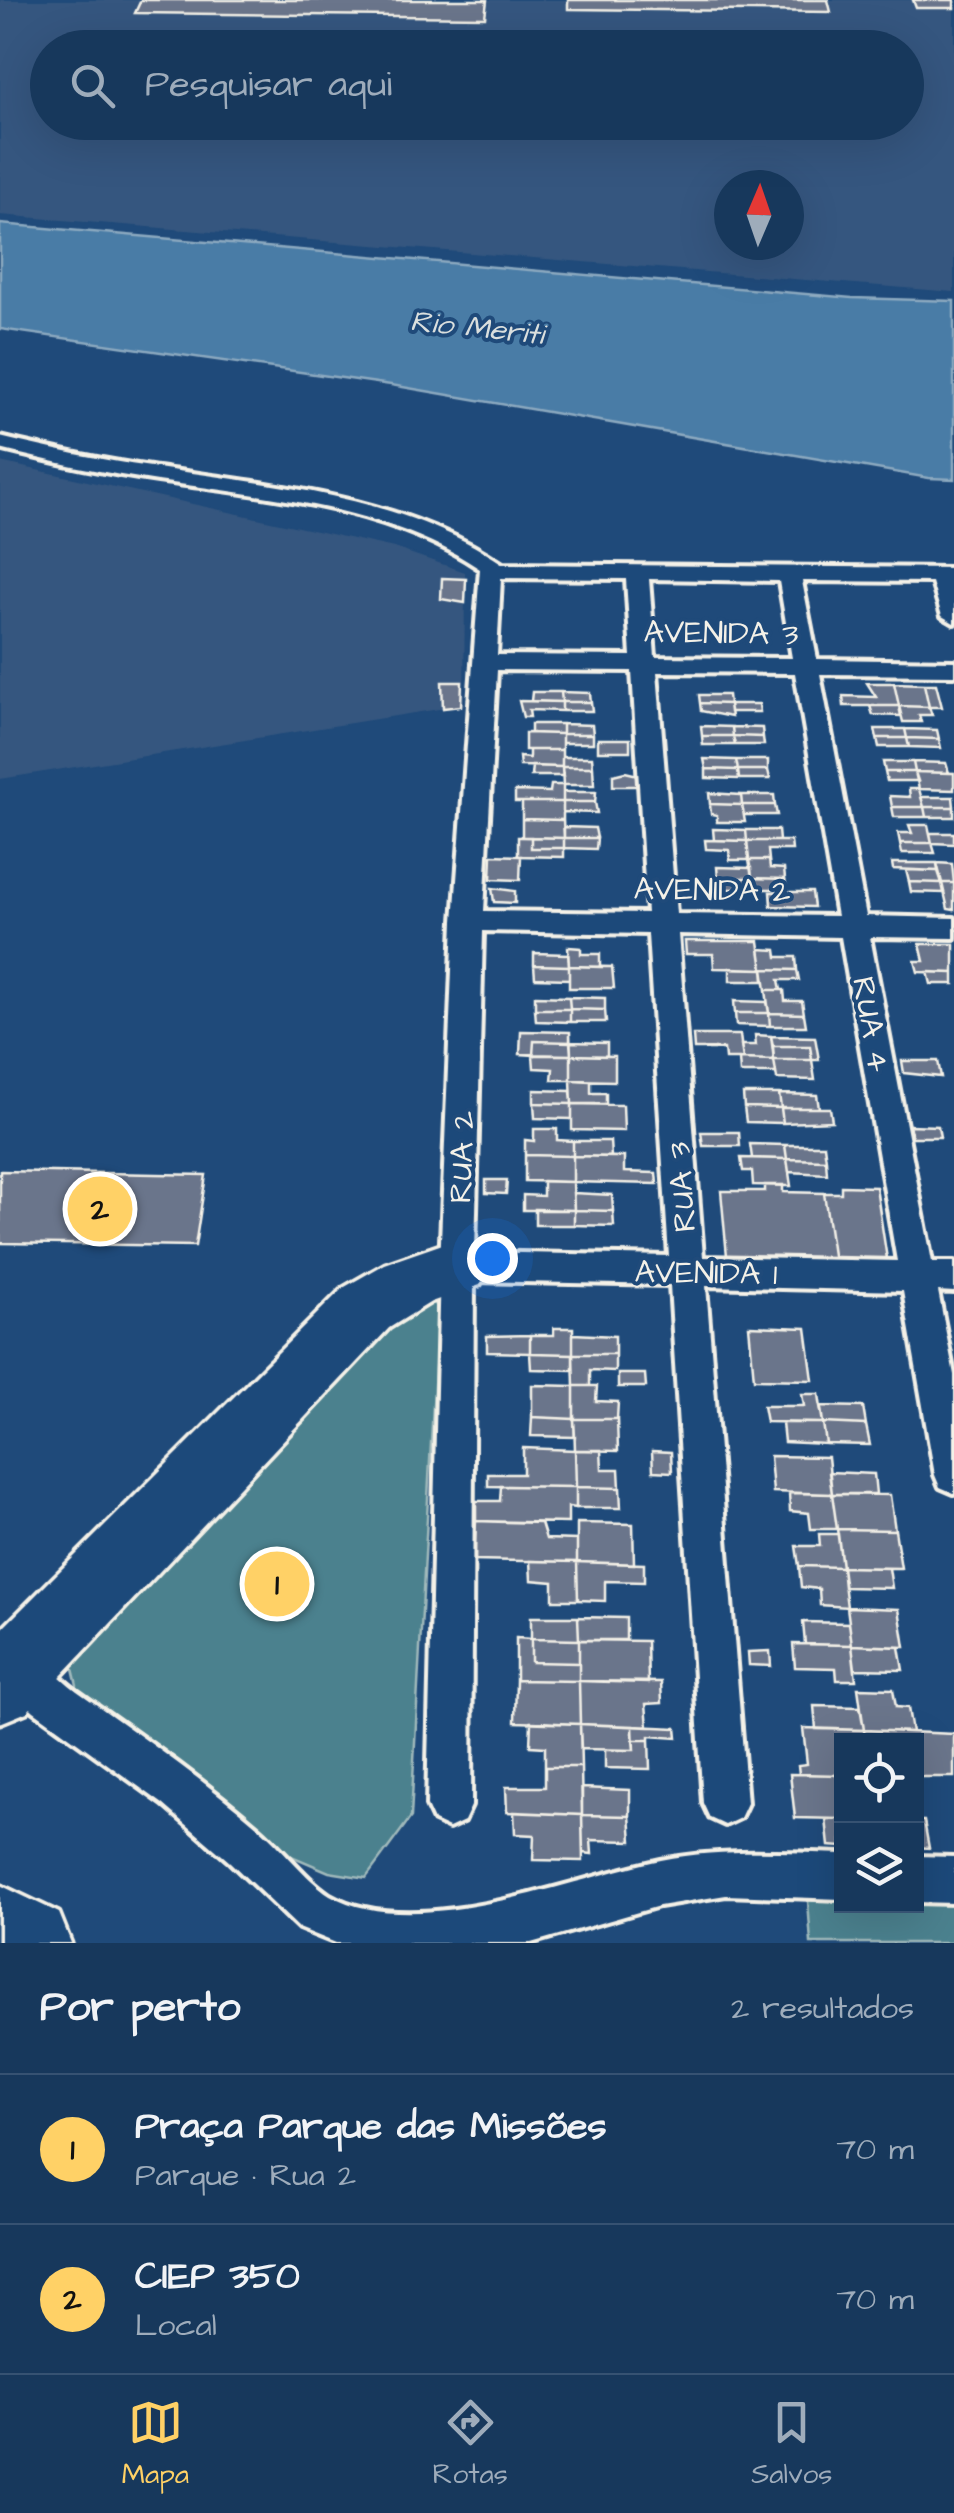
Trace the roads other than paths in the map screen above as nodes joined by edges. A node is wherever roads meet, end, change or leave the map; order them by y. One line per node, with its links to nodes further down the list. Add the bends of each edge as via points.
1 (0, 444): 2 (street, via 395,522 432,532)
2 (494, 570): 3 (street); 7 (street, RUA 2)
3 (637, 572): 4 (street); 8 (street, RUA 3)
4 (790, 573): 5 (street); 9 (street, RUA 4)
5 (948, 575): 6 (street)
6 (954, 616)
7 (486, 662): 8 (street, AVENIDA 3); 11 (street, RUA 2)
8 (644, 664): 9 (street, AVENIDA 3); 12 (street, RUA 3)
9 (806, 666): 10 (street, AVENIDA 3); 13 (street, RUA 4)
10 (954, 668)
11 (469, 921): 12 (street, AVENIDA 2); 15 (street, RUA 2)
12 (662, 924): 13 (street, AVENIDA 2); 16 (street, RUA 3)
13 (854, 926): 14 (street, AVENIDA 2); 17 (street, RUA 4)
14 (954, 928)
15 (457, 1266): 16 (street, AVENIDA 1); 20 (highway, via 408,1283 366,1308); 22 (street, RUA 2)
16 (687, 1271): 17 (street, AVENIDA 1); 21 (street, RUA 3)
17 (918, 1276): 18 (street, AVENIDA 1); 19 (street, RUA 4)
18 (954, 1277)
19 (954, 1475)
20 (9, 1676): 23 (street, via 49,1696 205,1812 315,1912 370,1934 431,1936 507,1927 659,1882 726,1873)
21 (725, 1803)
22 (449, 1806)
23 (834, 1877)
24 (924, 1879): 25 (street)
25 (954, 1880)
26 (0, 1927): 27 (highway)
27 (28, 1943)

